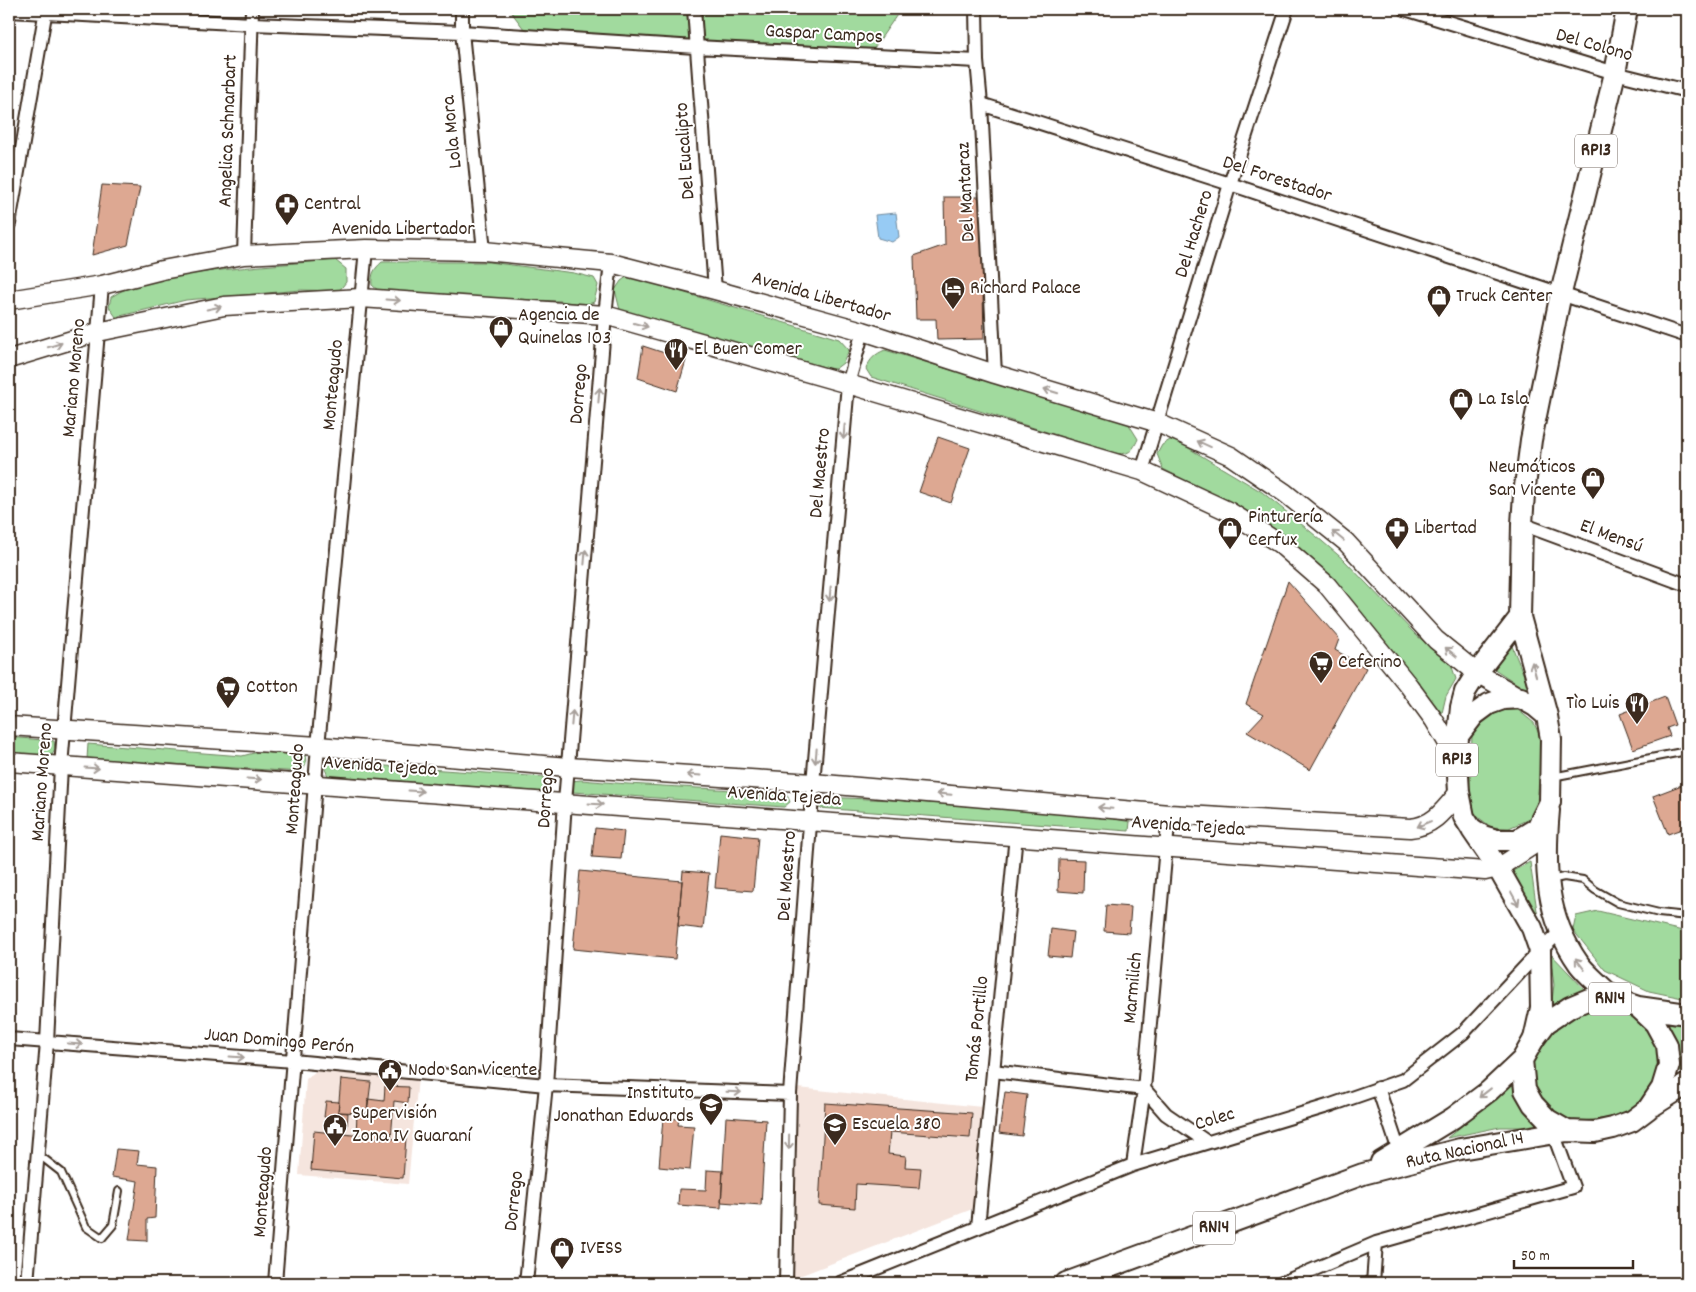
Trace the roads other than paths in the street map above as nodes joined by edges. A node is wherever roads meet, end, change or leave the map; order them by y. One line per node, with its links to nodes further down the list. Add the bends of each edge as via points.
1 (252, 9): 10 (street, Angelica Schnarbart)
2 (462, 9): 11 (street, Lola Mora)
3 (694, 9): 12 (street, Del Eucalipto)
4 (976, 9): 13 (street, Del Mantaraz)
5 (1287, 9): 17 (street, Del Hachero)
6 (1405, 9): 14 (street, Del Colono)
7 (1628, 9): 14 (main road, RP13)
8 (9, 11): 9 (street, Gaspar Campos)
9 (46, 11): 10 (street, Gaspar Campos); 18 (street)
10 (252, 24): 11 (street, Gaspar Campos); 21 (street, Angelica Schnarbart)
11 (462, 32): 12 (street, Gaspar Campos); 20 (street, Lola Mora)
12 (696, 47): 13 (street, Gaspar Campos); 24 (street, Del Eucalipto)
13 (977, 61): 16 (street, Del Mantaraz)
14 (1615, 73): 15 (street, Del Colono); 25 (main road, RP13)
15 (1687, 91)
16 (981, 104): 17 (street, Del Forestador); 33 (street, Del Mantaraz)
17 (1230, 184): 25 (street, Del Forestador); 35 (street, Del Hachero)
18 (9, 224)
19 (366, 249): 20 (main road, Avenida Libertador); 21 (main road, Avenida Libertador); 26 (street, Monteagudo)
20 (484, 250): 22 (main road, Avenida Libertador)
21 (244, 255): 23 (main road, Avenida Libertador)
22 (611, 263): 24 (main road, Avenida Libertador); 28 (street, Dorrego)
23 (102, 284): 27 (main road, Avenida Libertador); 29 (street, Mariano Moreno)
24 (715, 290): 30 (main road, Avenida Libertador)
25 (1561, 293): 31 (street, Del Forestador); 37 (main road, RP13, via 1531,440)
26 (361, 298): 28 (main road, one-way to 28); 29 (main road, one-way to 26, via 224,306); 46 (street, Monteagudo)
27 (9, 300)
28 (605, 315): 34 (main road, one-way to 34); 51 (street, Dorrego, one-way to 28)
29 (98, 332): 32 (main road, one-way to 29); 44 (street, Mariano Moreno)
30 (863, 332): 33 (main road, Avenida Libertador); 34 (street, Del Maestro)
31 (1687, 336)
32 (9, 359)
33 (995, 374): 35 (main road, Avenida Libertador, one-way to 33)
34 (848, 384): 36 (main road); 53 (street, Del Maestro, one-way to 53)
35 (1158, 423): 36 (street, Del Hachero); 40 (main road, Avenida Libertador, one-way to 35, via 1436,640 1346,542 1285,493 1231,456)
36 (1142, 471): 48 (main road, via 1238,518 1280,544 1327,585 1409,686)
37 (1522, 524): 38 (street, El Mensú); 39 (main road, RP13)
38 (1687, 585)
39 (1520, 617): 40 (main road, RP13); 42 (main road, RP13, one-way to 39)
40 (1477, 673): 41 (main road, Avenida Libertador); 45 (main road, RP13, via 1461,707)
41 (1521, 698): 42 (main road); 45 (main road, RP13, via 1489,704 1474,715)
42 (1548, 716): 52 (main road, RP13, via 1552,738)
43 (9, 726): 44 (main road, Avenida Tejeda)
44 (64, 730): 46 (main road, Avenida Tejeda); 50 (street, Mariano Moreno)
45 (1458, 736): 48 (main road, RP13)
46 (318, 746): 51 (main road, Avenida Tejeda); 54 (street, Monteagudo)
47 (1687, 751): 52 (lane)
48 (1457, 759): 55 (main road, RP13)
49 (9, 762): 50 (main road, Avenida Tejeda)
50 (61, 766): 54 (main road, Avenida Tejeda, one-way to 54); 74 (street, Mariano Moreno)
51 (568, 767): 53 (main road, Avenida Tejeda, one-way to 51); 56 (street, Dorrego)
52 (1551, 777): 57 (main road, RP13)
53 (813, 783): 58 (main road, Avenida Tejeda, one-way to 53); 59 (street, Del Maestro)
54 (316, 784): 56 (main road, Avenida Tejeda, one-way to 56); 76 (street, Monteagudo)
55 (1459, 792): 58 (main road, Avenida Tejeda, one-way to 58, via 1438,817 1421,827 1410,828); 60 (main road, RP13, via 1464,818)
56 (565, 802): 59 (main road, Avenida Tejeda, one-way to 59); 79 (street, Dorrego)
57 (1550, 802): 60 (main road, RP13, via 1537,828 1517,840 1497,840); 62 (main road, RP13)
58 (1169, 814): 63 (street, Marmilich)
59 (811, 820): 61 (main road, Avenida Tejeda); 82 (street, Del Maestro)
60 (1471, 828): 64 (main road, RP13)
61 (1016, 835): 63 (main road, Avenida Tejeda); 77 (street, Tomás Portillo)
62 (1547, 836): 64 (main road, Avenida Tejeda); 65 (main road, RP13)
63 (1166, 847): 64 (main road, Avenida Tejeda, via 1485,871); 81 (street, Marmilich)
64 (1498, 868): 68 (main road, RP13, one-way to 68, via 1532,928)
65 (1548, 880): 66 (lane, via 1564,877 1583,880 1618,904); 67 (main road, RP13)
66 (1687, 916)
67 (1560, 932): 68 (street, Colec); 69 (main road, RP13, one-way to 67, via 1580,965)
68 (1540, 951): 73 (main road, RP13, via 1541,1008); 80 (street, Colec, via 1463,1033 1403,1080)
69 (1614, 998): 70 (main road, Ruta Nacional 14 / RN14); 73 (main road, Ruta Nacional 14 / RN14, via 1589,999 1570,1007 1546,1023)
70 (1638, 1007): 71 (main road, Ruta Nacional 14 / RN14); 83 (main road, Ruta Nacional 14 / RN14, via 1655,1022 1667,1045 1669,1065 1662,1088)
71 (1687, 1014)
72 (9, 1039): 74 (street, Juan Domingo Perón)
73 (1534, 1039): 75 (main road, Ruta Nacional 14 / RN14)
74 (47, 1042): 76 (street, Juan Domingo Perón, one-way to 76); 87 (street, Mariano Moreno)
75 (1522, 1060): 84 (main road, Ruta Nacional 14, via 1524,1090); 86 (main road, Ruta Nacional 14 / RN14, one-way to 86, via 1453,1118)
76 (293, 1061): 79 (street, Juan Domingo Perón); 94 (street, Monteagudo)
77 (993, 1072): 81 (street); 91 (street, Tomás Portillo)
78 (1687, 1084): 83 (main road, Ruta Nacional 14 / RN14)
79 (546, 1085): 82 (street, Juan Domingo Perón, one-way to 82); 95 (street, Dorrego)
80 (1378, 1088): 85 (street, Colec); 86 (street)
81 (1144, 1089): 85 (street, via 1166,1114); 88 (street, Marmilich)
82 (790, 1094): 96 (street, Del Maestro, one-way to 96)
83 (1648, 1109): 84 (main road, Ruta Nacional 14 / RN14, via 1632,1121 1595,1132)
84 (1557, 1128): 89 (main road, Ruta Nacional 14 / RN14); 92 (street, via 1573,1187)
85 (1207, 1142): 88 (street, Colec)
86 (1399, 1151): 89 (main road, Ruta Nacional 14 / RN14)
87 (38, 1154): 90 (lane, via 61,1172 86,1227 102,1238 113,1226); 93 (street, Mariano Moreno)
88 (1133, 1165): 91 (street, Colec)
89 (1363, 1174): 98 (main road, Ruta Nacional 14 / RN14)
90 (119, 1191)
91 (978, 1227): 97 (street, Colec)
92 (1376, 1244): 99 (street); 100 (street)
93 (27, 1283)
94 (276, 1283)
95 (526, 1283)
96 (786, 1283)
97 (840, 1283)
98 (1066, 1283)
99 (1282, 1283)
100 (1373, 1283)

